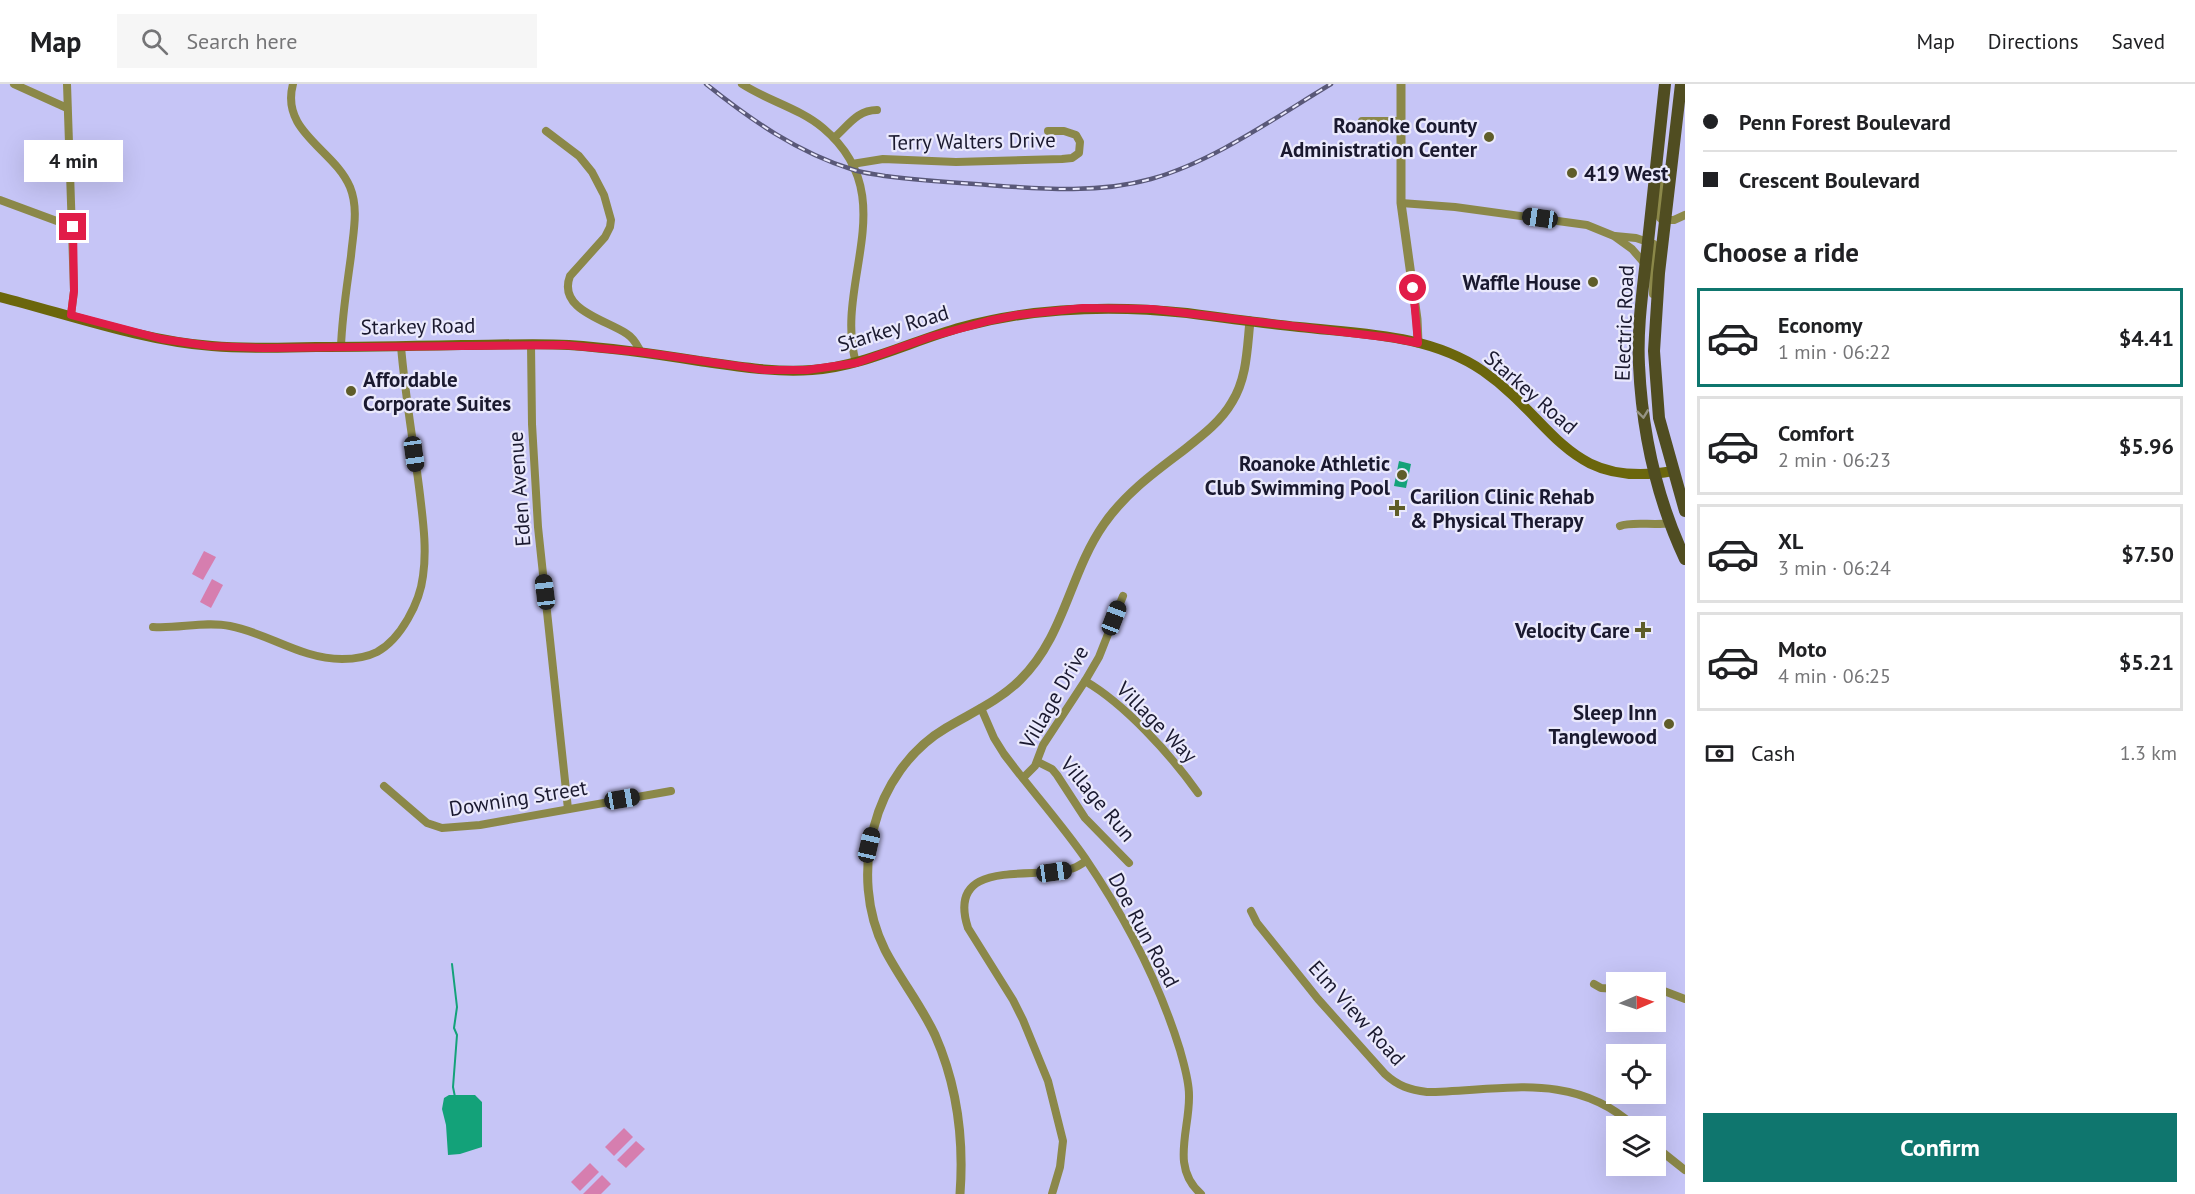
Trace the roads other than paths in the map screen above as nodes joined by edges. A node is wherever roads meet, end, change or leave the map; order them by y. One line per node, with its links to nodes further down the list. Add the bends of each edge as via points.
1 (14, 84): 8 (street)
2 (67, 84): 8 (street)
3 (292, 84): 33 (street, via 291,106 299,126 338,168 348,182 354,202)
4 (742, 84): 14 (street, via 812,120)
5 (1401, 84): 11 (street)
6 (1665, 84): 15 (main road, Electric Road)
7 (1681, 84): 19 (main road, Electric Road)
8 (67, 108): 22 (street)
9 (877, 110): 14 (street, via 857,116)
10 (1362, 121): 11 (street)
11 (1400, 121): 18 (street)
12 (546, 131): 34 (street, via 579,156 592,172 604,195 610,220 605,237 570,276 569,295 580,308 626,333)
13 (1048, 131): 16 (street, Terry Walters Drive, via 1076,135 1079,153 1062,159 883,159)
14 (834, 138): 16 (street)
15 (1658, 149): 21 (street, via 1659,212); 24 (main road, Electric Road)
16 (852, 164): 35 (street, via 862,192 864,213 851,332)
17 (0, 200): 22 (street)
18 (1401, 203): 23 (street, via 1565,221); 30 (street)
19 (1667, 207): 20 (street); 21 (main road, Electric Road)
20 (1685, 214): 21 (street)
21 (1665, 220): 28 (main road, Electric Road)
22 (73, 227): 27 (street)
23 (1614, 236): 24 (street); 25 (street)
24 (1648, 242): 25 (main road, Electric Road); 28 (street, via 1655,247 1652,288)
25 (1645, 264): 38 (main road, Electric Road, one-way to 38, via 1639,364 1645,428)
26 (0, 297): 27 (main road, Starkey Road)
27 (71, 315): 33 (main road, Starkey Road, via 186,344)
28 (1656, 317): 37 (main road, Electric Road, via 1657,398)
29 (1250, 321): 30 (main road, Starkey Road); 35 (main road, Starkey Road, via 1152,309 1053,310 959,328); 46 (street, via 1242,380 1233,402 1201,436 1116,508 1086,555 1045,651 1019,681)
30 (1418, 343): 38 (main road, Starkey Road, via 1449,352 1484,372 1575,457 1619,473)
31 (531, 345): 32 (main road, Starkey Road); 34 (main road, Starkey Road); 52 (street, Eden Avenue, via 538,527)
32 (401, 346): 33 (main road, Starkey Road); 44 (street, via 424,560 417,600 389,643 368,656 341,659 309,654 228,626)
33 (341, 347)
34 (641, 352): 35 (main road, Starkey Road, via 765,370 807,370)
35 (856, 363)
36 (1685, 467): 37 (street, Starkey Road)
37 (1672, 471): 38 (main road, Starkey Road); 39 (main road, Electric Road)
38 (1655, 474): 40 (main road, Electric Road)
39 (1685, 511)
40 (1670, 523): 41 (street); 42 (main road, Electric Road)
41 (1620, 526)
42 (1685, 559)
43 (1123, 596): 45 (street, Village Drive)
44 (153, 627)
45 (1085, 681): 47 (street, Village Drive, via 1042,745); 51 (street, Village Way, via 1118,704 1185,774)
46 (981, 708): 48 (street, Doe Run Road, via 994,738); 63 (street, via 930,739 902,769 880,808 867,862 868,893 877,930 925,1016 947,1068 960,1134)
47 (1038, 762): 48 (street, Village Drive); 54 (street, Village Run, via 1052,769 1085,818)
48 (1023, 778): 53 (street, Doe Run Road)
49 (384, 786): 52 (street, Downing Street, via 427,823 442,828)
50 (671, 790): 52 (street, Downing Street)
51 (1198, 793)
52 (568, 809)
53 (1086, 861): 64 (street, via 1070,870 991,877 975,884 965,902 968,927 1023,1020 1055,1106 1063,1153); 65 (street, Doe Run Road, via 1131,935 1178,1045 1189,1096 1183,1164 1189,1181)
54 (1129, 862)
55 (1251, 911): 60 (street, Elm View Road, via 1318,999 1395,1083 1427,1092 1524,1086 1561,1090 1602,1104)
56 (1594, 984): 57 (street)
57 (1606, 988)
58 (1666, 993): 59 (street)
59 (1685, 999)
60 (1619, 1116)
61 (1666, 1156): 62 (street)
62 (1685, 1170)
63 (960, 1194)
64 (1052, 1194)
65 (1201, 1194)

